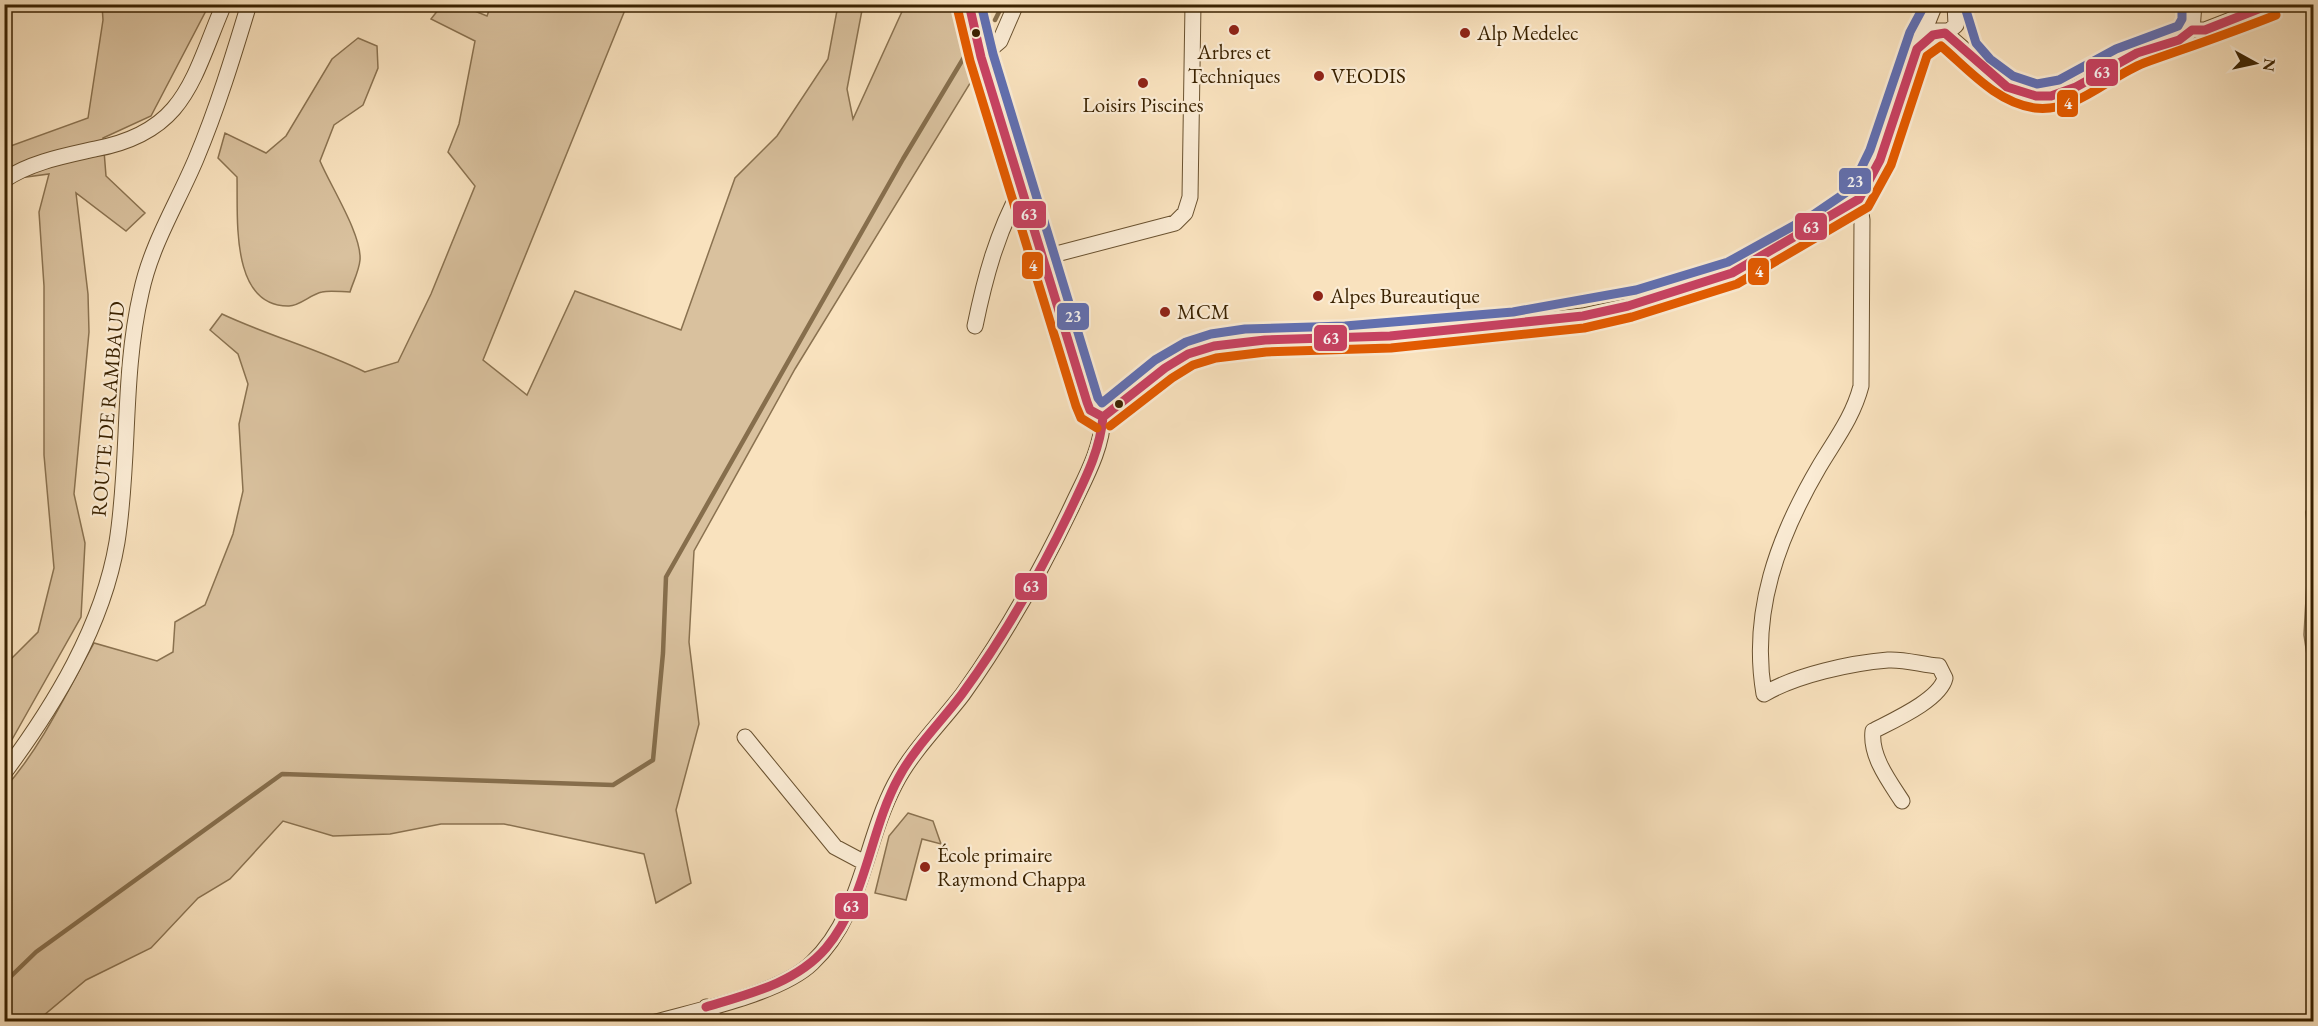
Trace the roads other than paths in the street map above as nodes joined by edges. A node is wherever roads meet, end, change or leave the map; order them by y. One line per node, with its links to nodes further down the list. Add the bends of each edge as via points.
1 (224, 4): 13 (street, via 190,85 173,114 133,139 59,156)
2 (249, 4): 20 (street, ROUTE DE RAMBAUD, via 212,117 149,261 141,293 129,368 117,541 110,573 81,648 37,729)
3 (969, 4): 12 (street)
4 (1016, 4): 12 (street, via 1000,41)
5 (1193, 4): 16 (street, via 1190,197 1185,213 1175,223)
6 (2194, 4): 10 (street)
7 (2272, 4): 10 (street, via 2205,30)
8 (1933, 11): 9 (street, via 1944,6); 9 (street, via 1933,27); 11 (street)
9 (1950, 21): 10 (street, via 1982,68 2007,87 2036,96 2051,96 2076,87 2130,56 2178,40); 11 (street)
10 (2192, 30)
11 (1917, 49): 15 (street, via 1883,152)
12 (981, 57): 14 (street)
13 (4, 180)
14 (1021, 189): 16 (street); 17 (street, via 1004,220 987,268)
15 (1859, 199): 18 (street, via 1732,273 1628,306 1583,316 1401,334 1214,346 1188,354 1165,368); 21 (street, via 1861,386 1855,411 1785,530 1769,574 1761,624 1760,669 1764,694 1782,683 1813,674 1890,660 1939,666 1945,678 1939,690 1873,731 1881,767)
16 (1041, 258): 18 (street, via 1090,410)
17 (975, 326)
18 (1103, 417): 22 (street, via 1091,466 1052,548 996,646 895,783)
19 (745, 737): 22 (street, via 835,847)
20 (4, 773)
21 (1902, 801)
22 (865, 863): 23 (street, via 848,915 810,965 766,990)
23 (706, 1007): 24 (street); 25 (street)
24 (656, 1022)
25 (717, 1022)

